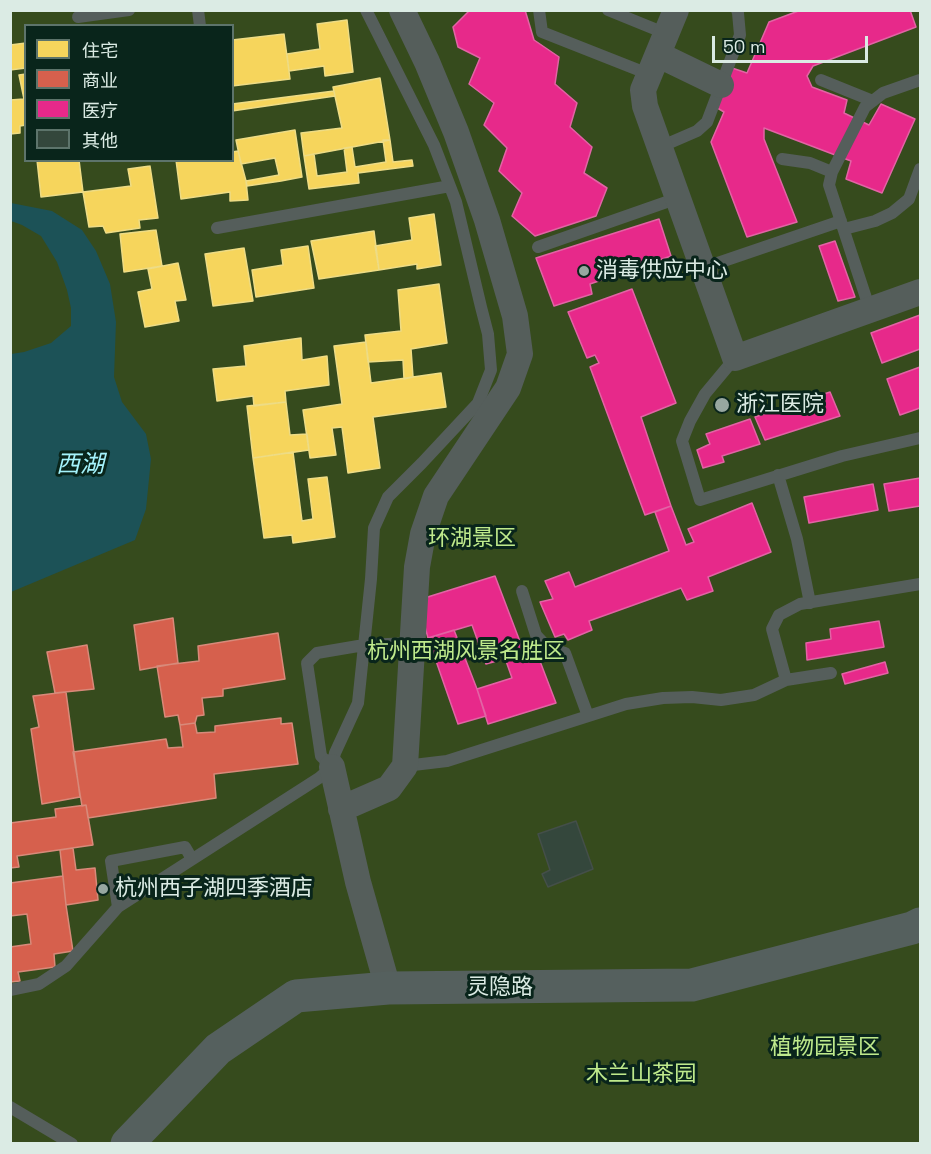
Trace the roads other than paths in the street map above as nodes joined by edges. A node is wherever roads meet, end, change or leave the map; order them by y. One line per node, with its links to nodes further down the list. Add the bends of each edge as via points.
1 (129, 10): 8 (lane)
2 (366, 10): 18 (lane, via 434,145)
3 (402, 10): 33 (street, via 456,132 487,220 515,316 520,354 508,388 436,496 417,567)
4 (539, 10): 9 (lane, via 542,32)
5 (608, 10): 9 (lane)
6 (676, 10): 9 (street)
7 (736, 10): 12 (lane, via 740,35)
8 (78, 17)
9 (659, 55): 12 (street); 14 (street, via 643,90)
10 (821, 80): 13 (lane)
11 (920, 82): 13 (lane, via 883,93)
12 (721, 85): 14 (lane, via 707,122 697,131)
13 (873, 101): 17 (lane, via 865,107)
14 (660, 147): 20 (street)
15 (782, 159): 17 (lane, via 810,163)
16 (921, 169): 19 (lane)
17 (832, 172): 21 (lane, via 829,185)
18 (450, 186): 22 (lane); 34 (lane, via 488,334 491,370 477,403 383,507 374,528)
19 (917, 191): 21 (lane, via 892,213 874,221)
20 (678, 198): 23 (lane); 24 (street)
21 (842, 225): 24 (lane); 26 (lane)
22 (217, 228)
23 (538, 247)
24 (703, 268): 27 (street)
25 (921, 292): 26 (street)
26 (870, 310): 27 (street)
27 (735, 358): 29 (lane, via 705,394 682,441 700,500)
28 (921, 438): 29 (lane)
29 (778, 476): 32 (lane, via 797,539)
30 (921, 584): 32 (lane)
31 (522, 591): 37 (lane, via 536,635 548,648 565,653)
32 (810, 603): 36 (lane, via 779,615 772,629)
33 (412, 642): 34 (lane); 38 (street)
34 (364, 645): 39 (lane, via 358,703); 39 (lane, via 317,653 307,663 321,756)
35 (831, 673): 36 (lane)
36 (786, 680): 37 (lane, via 754,695 722,700 663,698)
37 (588, 716): 38 (lane, via 447,761)
38 (405, 766): 40 (street, via 389,788)
39 (332, 767): 40 (street); 41 (lane)
40 (341, 809): 44 (street)
41 (192, 859): 42 (lane); 42 (lane, via 185,847 111,861)
42 (118, 907): 45 (lane, via 66,966 39,984)
43 (921, 924): 44 (main road, 灵隐路, via 692,985)
44 (388, 988): 48 (main road, 灵隐路, via 296,996 218,1049)
45 (10, 990)
46 (10, 1107): 47 (lane)
47 (72, 1143)
48 (127, 1143)

